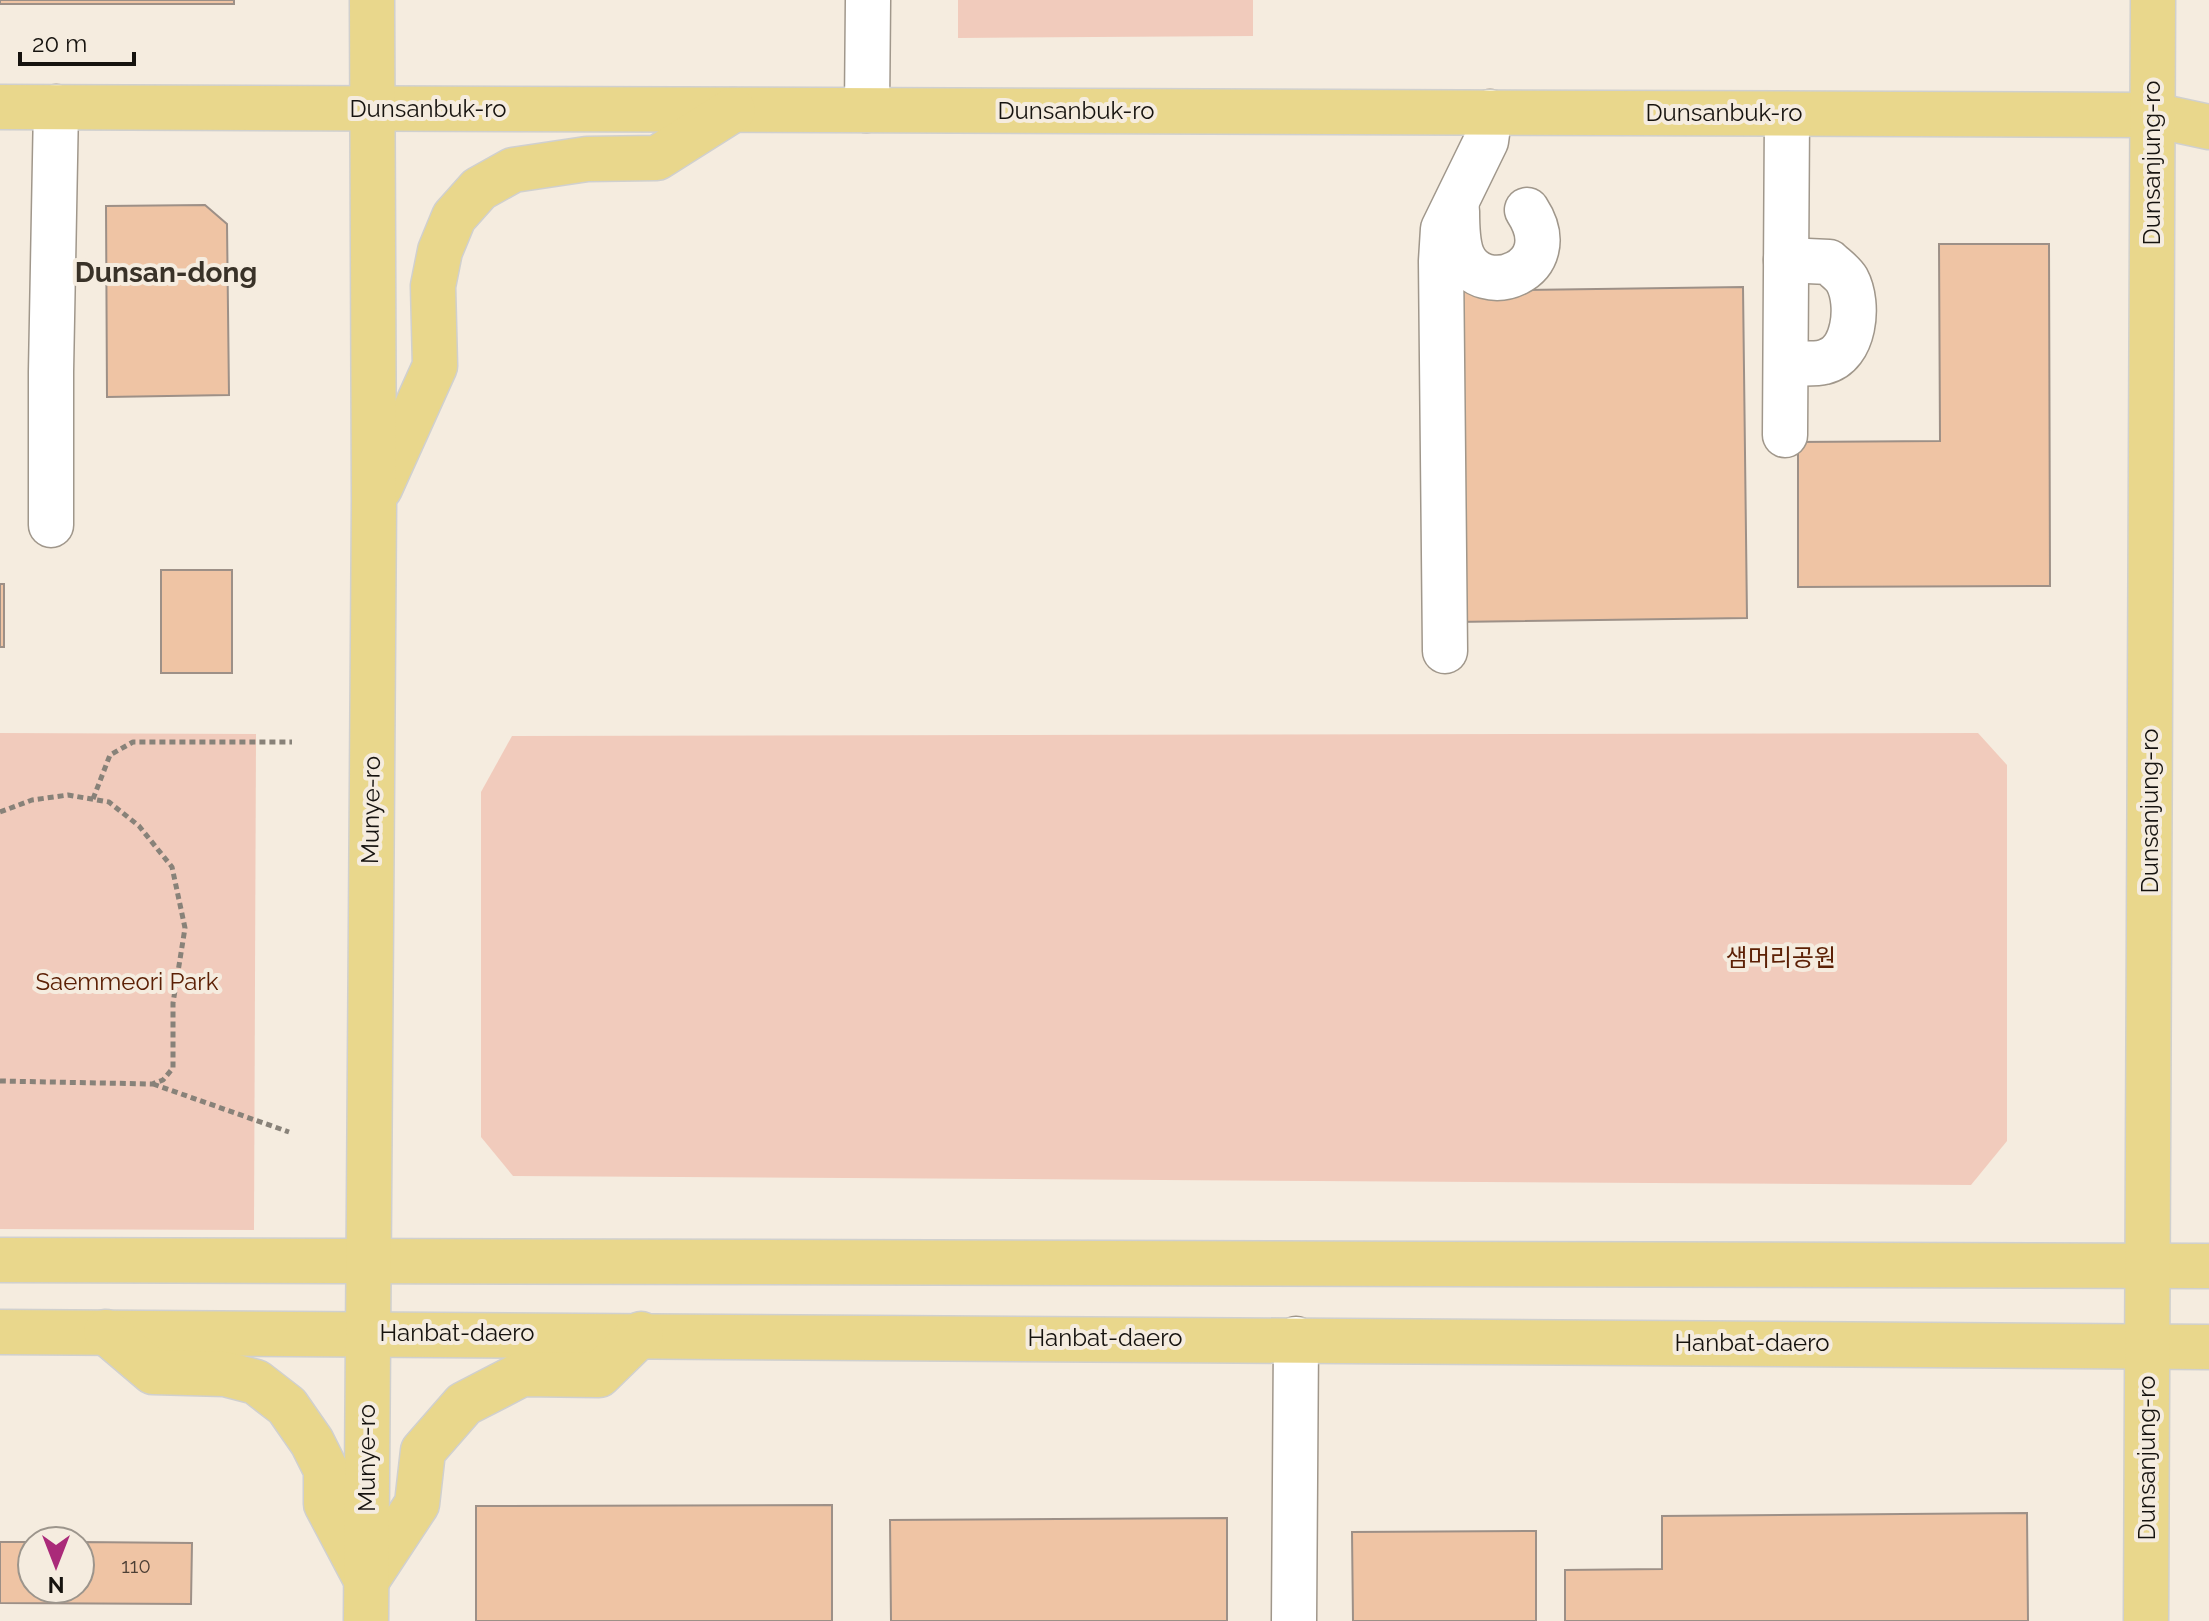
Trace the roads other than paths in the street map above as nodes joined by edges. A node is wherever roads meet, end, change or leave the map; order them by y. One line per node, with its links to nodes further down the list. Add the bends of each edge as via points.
1 (372, 0): 7 (main road, Munye-ro)
2 (868, 0): 9 (street)
3 (2153, 0): 12 (main road, Dunsanjung-ro)
4 (2209, 101): 12 (main road, Dunsanbuk-ro)
5 (0, 107): 6 (main road, Dunsanbuk-ro)
6 (56, 107): 7 (main road, Dunsanbuk-ro); 20 (street)
7 (372, 109): 8 (main road, Dunsanbuk-ro); 19 (main road, Munye-ro)
8 (733, 110): 9 (main road, Dunsanbuk-ro); 19 (main road, via 657,158 587,159 513,170 479,189 454,217 440,251 433,286 435,366)
9 (867, 110): 10 (main road, Dunsanbuk-ro)
10 (1490, 112): 11 (main road, Dunsanbuk-ro); 14 (street, via 1486,141)
11 (1787, 114): 12 (main road, Dunsanbuk-ro); 16 (street)
12 (2153, 115): 13 (main road, Dunsanbuk-ro); 24 (main road, Dunsanjung-ro)
13 (2209, 127)
14 (1456, 205): 15 (street, via 1461,254 1468,265 1503,278 1515,275 1533,258 1538,233); 21 (street, via 1443,229 1441,261)
15 (1527, 210)
16 (1786, 260): 17 (street); 17 (street, via 1829,262 1847,279 1853,305 1844,351 1826,362)
17 (1786, 363): 18 (street)
18 (1785, 435)
19 (374, 501): 23 (main road, Munye-ro)
20 (51, 525)
21 (1445, 651)
22 (0, 1260): 23 (main road)
23 (368, 1260): 24 (main road); 28 (main road, Munye-ro)
24 (2148, 1266): 25 (main road); 31 (main road, Dunsanjung-ro)
25 (2209, 1266)
26 (0, 1332): 27 (main road, Hanbat-daero)
27 (106, 1332): 28 (main road, Hanbat-daero); 33 (main road, via 153,1372 225,1374 256,1382 287,1406 326,1470 326,1504)
28 (367, 1332): 29 (main road, Hanbat-daero); 33 (main road, Munye-ro)
29 (641, 1334): 30 (main road, Hanbat-daero); 33 (main road, via 599,1375 522,1374 464,1404 423,1451 417,1504)
30 (1296, 1339): 31 (main road, Hanbat-daero); 34 (street)
31 (2148, 1346): 32 (main road, Hanbat-daero); 35 (main road, Dunsanjung-ro)
32 (2209, 1347)
33 (366, 1601)
34 (1294, 1621)
35 (2146, 1621)

